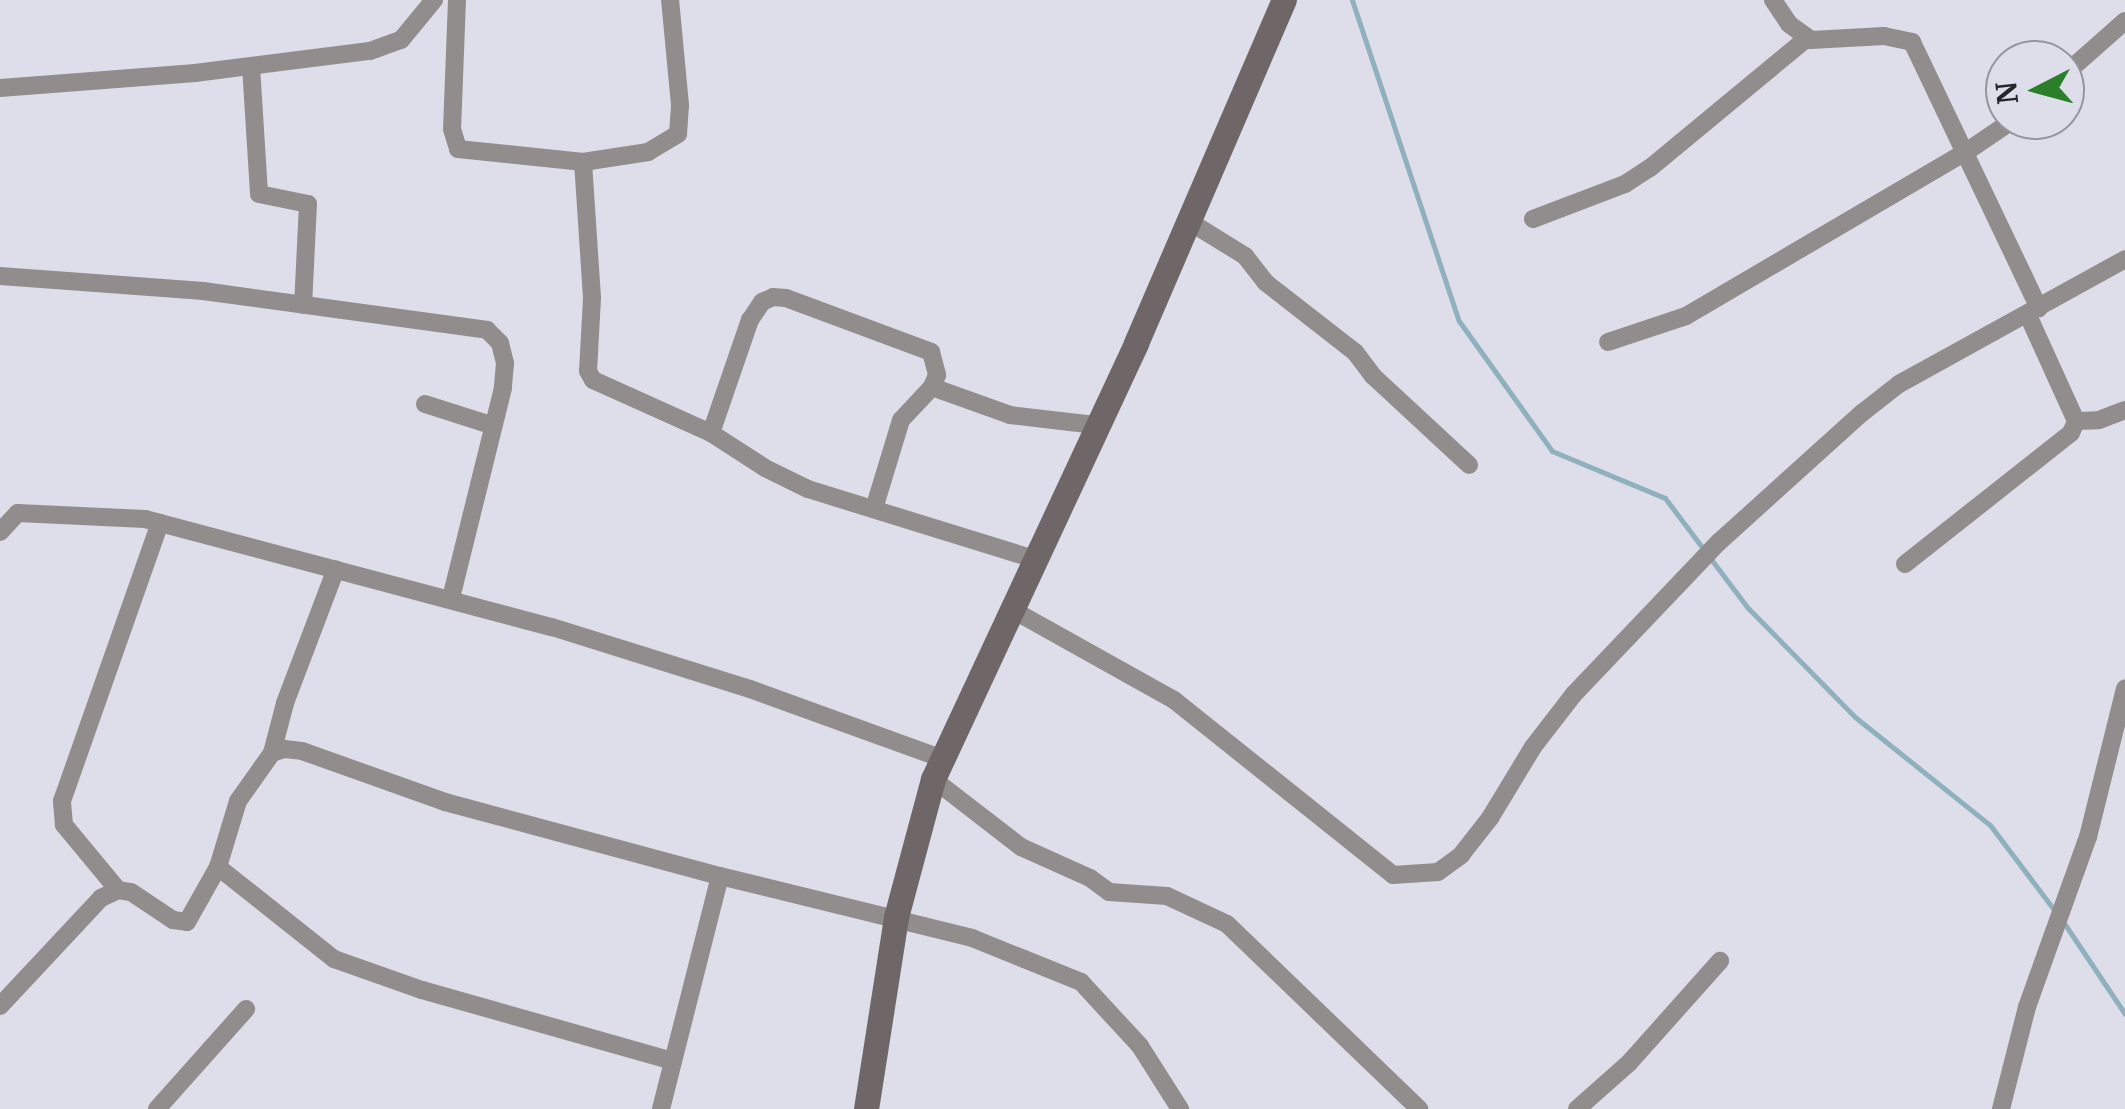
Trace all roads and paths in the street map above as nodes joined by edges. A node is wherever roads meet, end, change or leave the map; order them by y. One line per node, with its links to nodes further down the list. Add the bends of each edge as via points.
1 (434, 0): 9 (street, via 400,40 333,58)
2 (457, 0): 13 (street, via 452,129 458,149)
3 (670, 0): 13 (street, via 678,134 648,152)
4 (1284, 0): 15 (main road)
5 (1773, 0): 7 (street)
6 (2125, 21): 8 (street)
7 (1807, 38): 12 (street, via 1894,36 1912,42); 14 (street, via 1650,168)
8 (2085, 56)
9 (251, 66): 10 (street); 18 (street, via 259,194 308,204)
10 (0, 88)
11 (1985, 139): 12 (street)
12 (1966, 152): 19 (street); 20 (street, via 1686,316)
13 (584, 162): 27 (street, via 592,298 588,371 593,380)
14 (1533, 219)
15 (1190, 222): 25 (main road); 28 (street, via 1245,256 1265,282 1355,352)
16 (2125, 259): 19 (street)
17 (0, 276): 18 (street, via 203,291)
18 (302, 306): 26 (street, via 487,330 500,343 505,363)
19 (2034, 312): 24 (street); 36 (street, via 1900,384 1719,542 1574,694 1532,747 1490,818 1438,872 1394,874 1380,866 1174,700)
20 (1608, 342)
21 (932, 387): 25 (street, via 1010,415); 27 (street, via 937,364 931,352 772,298 750,320); 29 (street, via 902,420)
22 (425, 404): 26 (street)
23 (2125, 410): 24 (street)
24 (2076, 421): 33 (street, via 2060,444)
25 (1095, 425): 32 (main road)
26 (494, 426): 35 (street)
27 (711, 433): 29 (street, via 808,490)
28 (1469, 465)
29 (874, 509): 32 (street)
30 (160, 523): 31 (street, via 18,513); 34 (street); 42 (street, via 62,800 64,825)
31 (2, 524)
32 (1034, 558): 36 (main road)
33 (1905, 564)
34 (336, 569): 35 (street); 38 (street)
35 (451, 598): 39 (street, via 750,689)
36 (1011, 609): 39 (main road)
37 (2125, 689): 54 (street, via 2088,837 2027,1007)
38 (272, 753): 40 (street, via 238,802); 41 (street, via 302,751 445,802)
39 (937, 768): 43 (main road); 52 (street, via 1022,847 1109,892 1167,896 1227,924)
40 (218, 868): 42 (street, via 187,922); 47 (street, via 334,959)
41 (720, 876): 43 (street); 47 (street)
42 (118, 890): 45 (street, via 101,898)
43 (896, 917): 50 (main road); 51 (street, via 972,938 1081,982 1140,1046)
44 (1720, 961): 53 (street, via 1629,1063)
45 (0, 1006)
46 (246, 1009): 48 (street)
47 (673, 1061): 49 (street)
48 (157, 1109)
49 (661, 1109)
50 (866, 1109)
51 (1180, 1109)
52 (1420, 1109)
53 (1577, 1109)
54 (2002, 1109)

